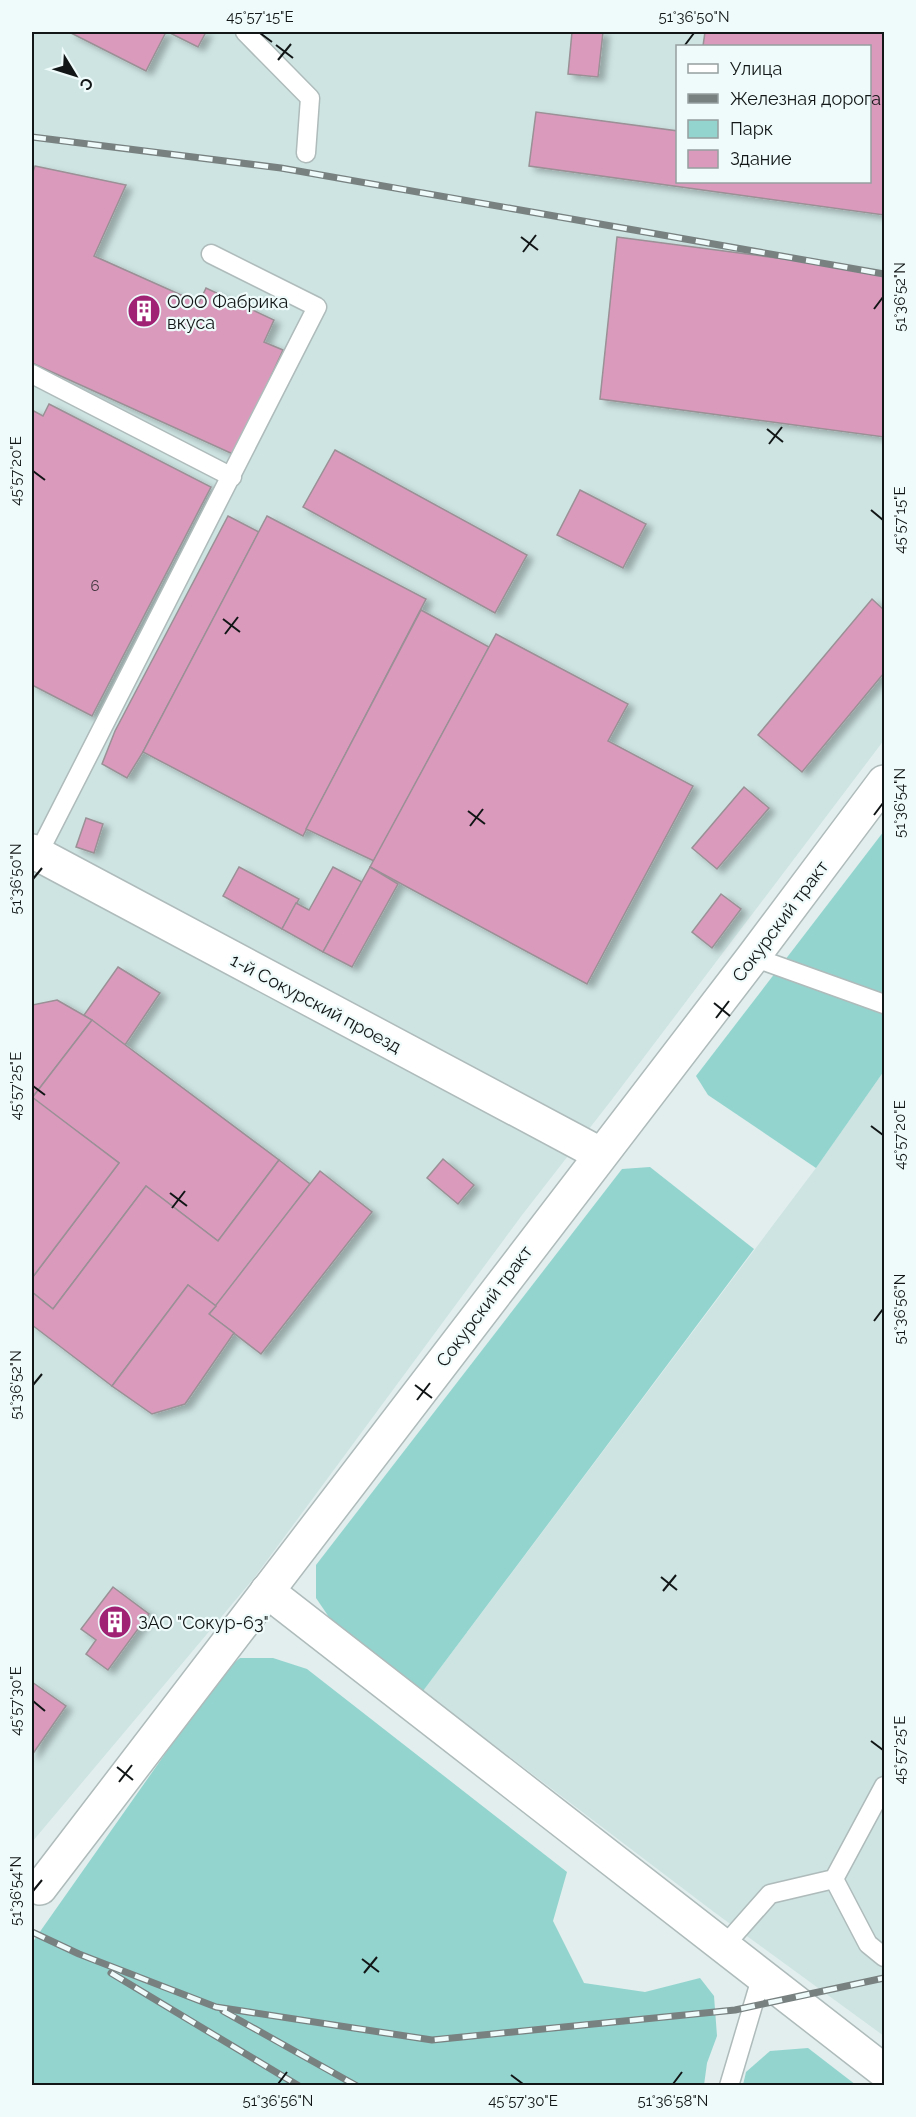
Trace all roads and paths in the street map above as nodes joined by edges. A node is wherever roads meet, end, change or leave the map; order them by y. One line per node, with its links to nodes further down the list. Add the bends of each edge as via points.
1 (245, 32): 2 (lane, via 310,98)
2 (306, 153)
3 (211, 254): 5 (lane, via 317,307)
4 (32, 374): 5 (lane)
5 (232, 477): 7 (lane)
6 (885, 782): 8 (street, Сокурский тракт)
7 (35, 853): 10 (street, 1-й Сокурский проезд)
8 (753, 957): 9 (lane); 10 (street, Сокурский тракт)
9 (885, 1004)
10 (600, 1154): 11 (street, Сокурский тракт)
11 (267, 1591): 14 (street, Сокурский тракт); 15 (street)
12 (885, 1786): 13 (lane)
13 (834, 1879): 15 (lane, via 770,1894); 16 (lane, via 868,1944)
14 (36, 1885)
15 (724, 1946): 17 (street)
16 (885, 1957)
17 (762, 1975): 18 (street); 19 (lane)
18 (885, 2071)
19 (729, 2085)

